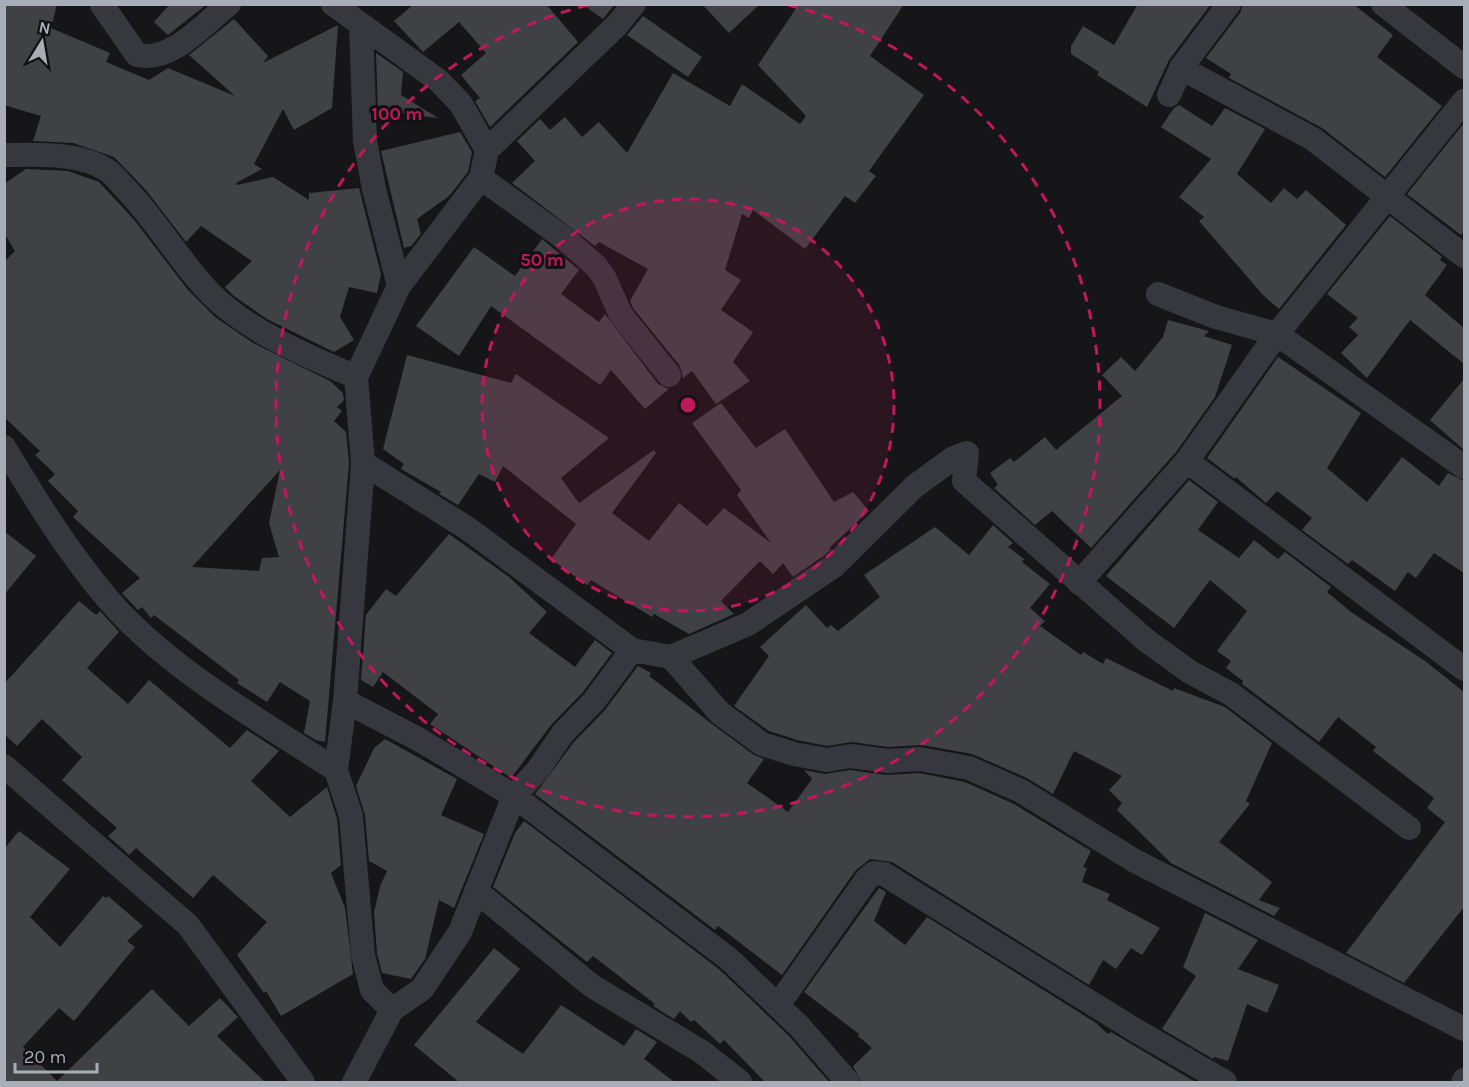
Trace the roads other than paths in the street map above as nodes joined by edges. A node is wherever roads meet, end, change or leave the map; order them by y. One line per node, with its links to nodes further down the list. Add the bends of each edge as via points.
1 (230, 4): 6 (street, via 176,47 150,58 136,55)
2 (333, 4): 7 (street)
3 (634, 4): 12 (street)
4 (1229, 4): 9 (street)
5 (1383, 4): 8 (street)
6 (102, 5)
7 (361, 25): 12 (street, via 439,81 460,104); 17 (street, via 365,141)
8 (1464, 67)
9 (1181, 68): 10 (street); 15 (street, via 1313,139)
10 (1168, 95)
11 (1464, 101): 15 (street)
12 (487, 150): 14 (street)
13 (4, 155): 21 (street, via 83,160 108,170 211,294 264,332)
14 (481, 178): 17 (street); 20 (street, via 596,266 621,315)
15 (1387, 196): 16 (street); 19 (street)
16 (1464, 256)
17 (399, 286): 21 (street)
18 (1158, 294): 19 (street, via 1216,317)
19 (1277, 334): 23 (street); 25 (street)
20 (669, 375)
21 (356, 377): 24 (street)
22 (4, 447): 32 (street, via 58,536 108,600 162,650 206,683)
23 (1187, 461): 26 (street); 29 (street)
24 (363, 463): 27 (street, via 467,528); 30 (street)
25 (1464, 467)
26 (1079, 583): 28 (street, via 964,481 967,453 915,486 826,572 748,624); 34 (street, via 1147,641 1190,672 1231,694)
27 (632, 650): 28 (street); 33 (street)
28 (671, 657): 38 (street, via 720,713 762,744 827,760 850,756 888,761 920,759 969,768 1021,791 1135,861)
29 (1464, 669)
30 (345, 701): 32 (street); 33 (street)
31 (4, 766): 39 (street, via 188,925)
32 (336, 770): 37 (street, via 351,816 363,955 372,990)
33 (514, 796): 35 (street); 36 (street, via 729,959)
34 (1409, 828)
35 (476, 891): 37 (street, via 460,932 422,989); 41 (street, via 592,986 702,1052)
36 (778, 1005): 42 (street); 43 (street, via 867,879 874,873 884,874)
37 (392, 1010): 40 (street)
38 (1464, 1029)
39 (303, 1083)
40 (354, 1083)
41 (740, 1083)
42 (848, 1083)
43 (1225, 1083)

